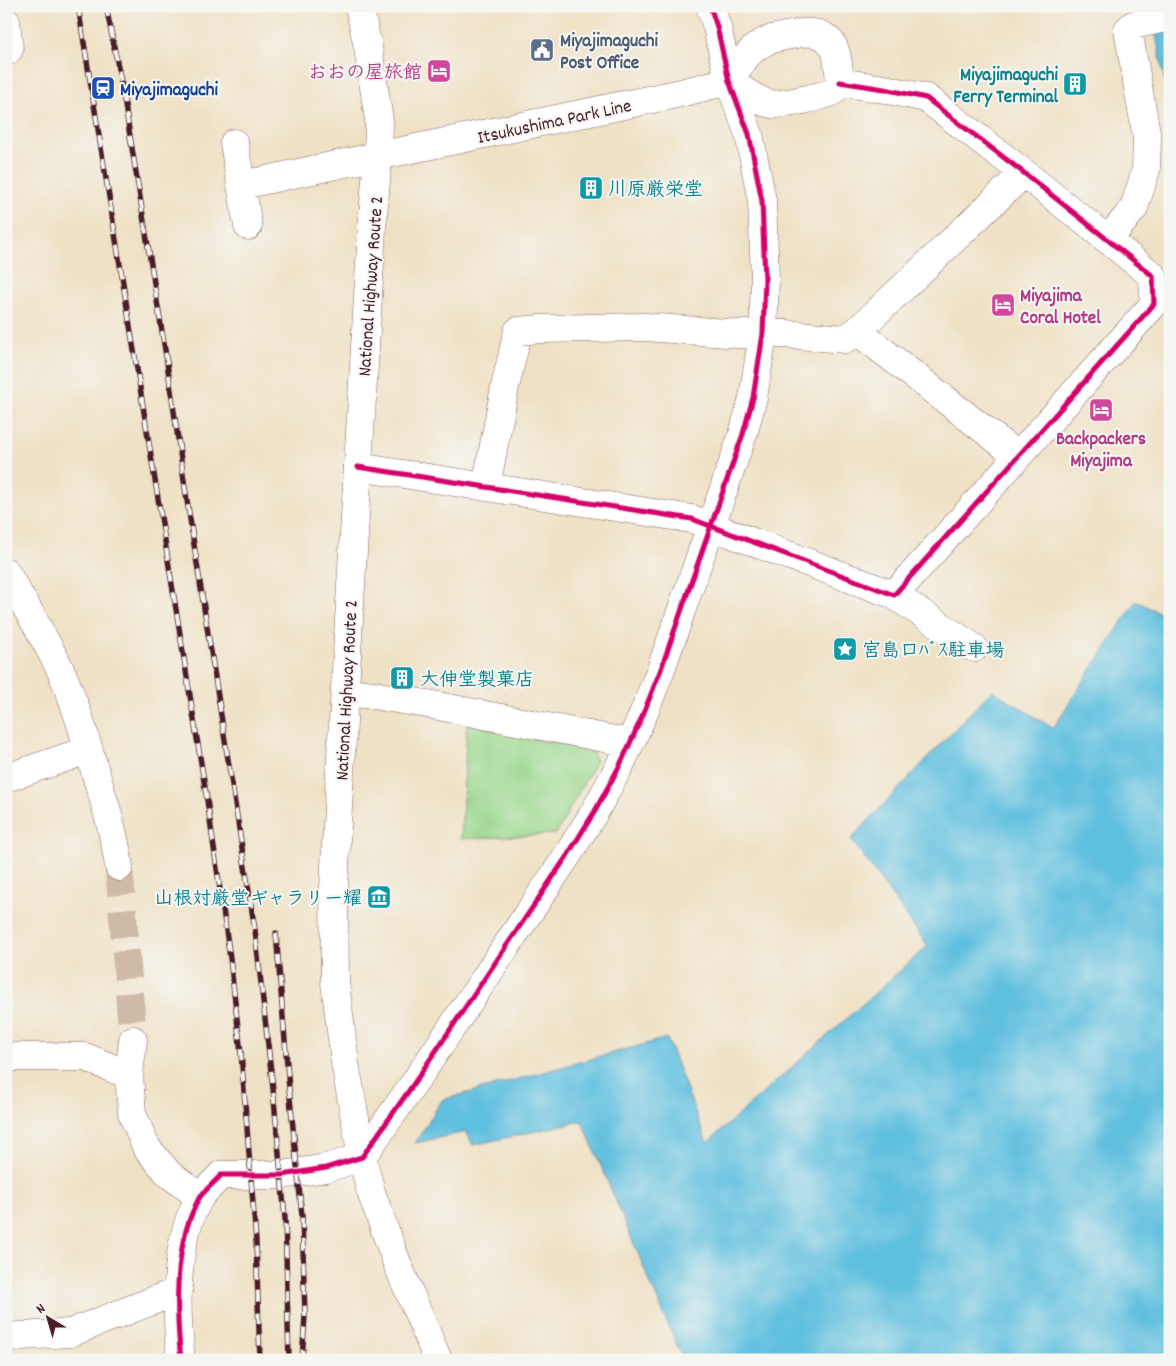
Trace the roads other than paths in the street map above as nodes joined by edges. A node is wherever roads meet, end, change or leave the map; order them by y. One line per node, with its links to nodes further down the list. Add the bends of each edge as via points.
1 (359, 6): 9 (main road, National Highway Route 2, via 379,121)
2 (710, 6): 6 (main road)
3 (1161, 19): 13 (main road, via 1133,25 1128,30 1147,138 1146,170 1134,208)
4 (6, 22): 5 (main road, via 9,49)
5 (6, 52)
6 (729, 81): 7 (main road, via 770,104 828,93); 7 (main road, via 756,47 769,40 802,32 818,33 829,39 836,52); 9 (main road, Itsukushima Park Line); 15 (main road, via 749,134 762,201)
7 (840, 82): 10 (main road, via 926,98)
8 (234, 143): 11 (main road)
9 (378, 156): 11 (main road, Itsukushima Park Line); 17 (main road, National Highway Route 2)
10 (1024, 172): 13 (main road); 14 (main road)
11 (242, 185): 12 (main road)
12 (248, 226)
13 (1108, 240): 16 (main road, via 1153,276 1154,304)
14 (857, 331): 15 (main road, via 846,339); 16 (main road)
15 (763, 334): 18 (main road, via 645,327 518,331); 19 (main road, via 753,398)
16 (1018, 456): 21 (main road)
17 (358, 467): 18 (main road); 23 (main road, National Highway Route 2)
18 (486, 487): 19 (main road, via 692,519)
19 (711, 526): 21 (main road); 24 (main road, via 661,668)
20 (6, 572): 25 (main road, via 60,669)
21 (894, 595): 22 (main road)
22 (974, 648)
23 (345, 693): 24 (main road, via 433,705); 31 (main road, National Highway Route 2, via 334,890 335,982)
24 (630, 743): 31 (main road, via 595,811 567,856)
25 (88, 750): 26 (main road); 27 (main road, via 112,829)
26 (6, 778)
27 (119, 867)
28 (133, 1040): 30 (main road)
29 (6, 1057): 30 (main road, via 85,1057)
30 (130, 1075): 32 (main road, via 132,1113 146,1147 169,1174)
31 (362, 1157): 32 (main road, via 326,1168 282,1175 222,1175); 36 (main road, National Highway Route 2, via 397,1263)
32 (200, 1197): 33 (main road, via 183,1241)
33 (178, 1291): 34 (main road, via 70,1333); 35 (main road)
34 (6, 1337)
35 (181, 1360)
36 (438, 1360)

